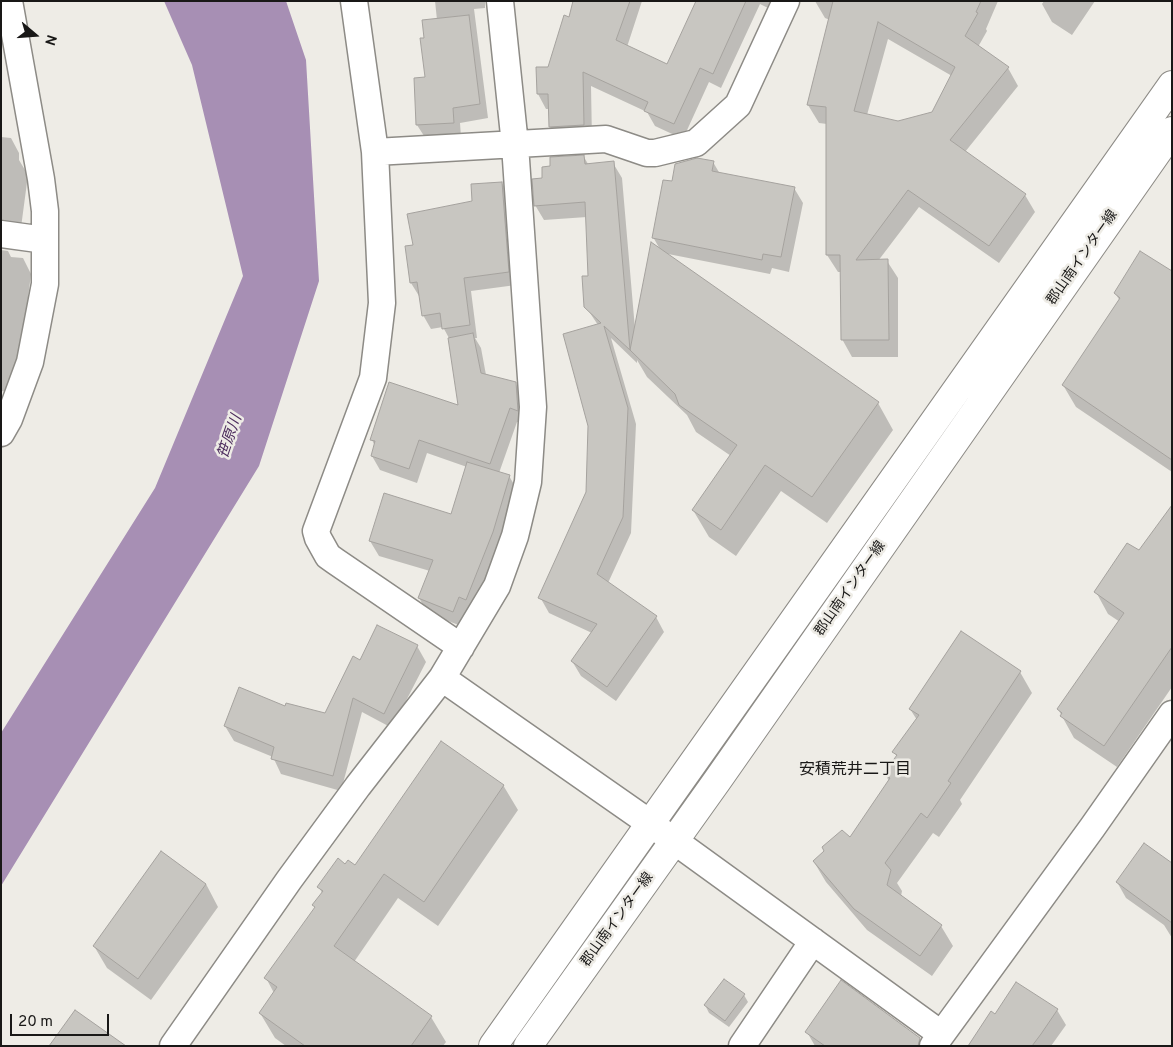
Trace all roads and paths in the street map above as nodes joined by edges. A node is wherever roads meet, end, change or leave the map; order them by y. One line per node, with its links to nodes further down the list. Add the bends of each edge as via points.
1 (9, 1): 10 (street, via 41,179)
2 (354, 1): 8 (street)
3 (500, 1): 7 (street)
4 (786, 1): 7 (street, via 738,105 696,144 655,153 606,139)
5 (1172, 85): 6 (street)
6 (1161, 142): 15 (street); 16 (street, 郡山南インター線)
7 (515, 145): 8 (street); 12 (street, via 533,407 528,482 515,536 497,586)
8 (375, 152): 12 (street, via 382,303 379,341 366,403 316,531 328,556)
9 (1, 234): 10 (street)
10 (45, 240): 11 (street, via 38,328 27,370)
11 (1, 433)
12 (461, 647): 13 (street)
13 (442, 678): 15 (street); 19 (street, via 294,873)
14 (1172, 714): 18 (street)
15 (651, 824): 16 (street); 20 (street)
16 (674, 841): 17 (street); 21 (street, 郡山南インター線)
17 (812, 941): 18 (street); 22 (street)
18 (937, 1040)
19 (173, 1046)
20 (494, 1046)
21 (528, 1046)
22 (742, 1046)

